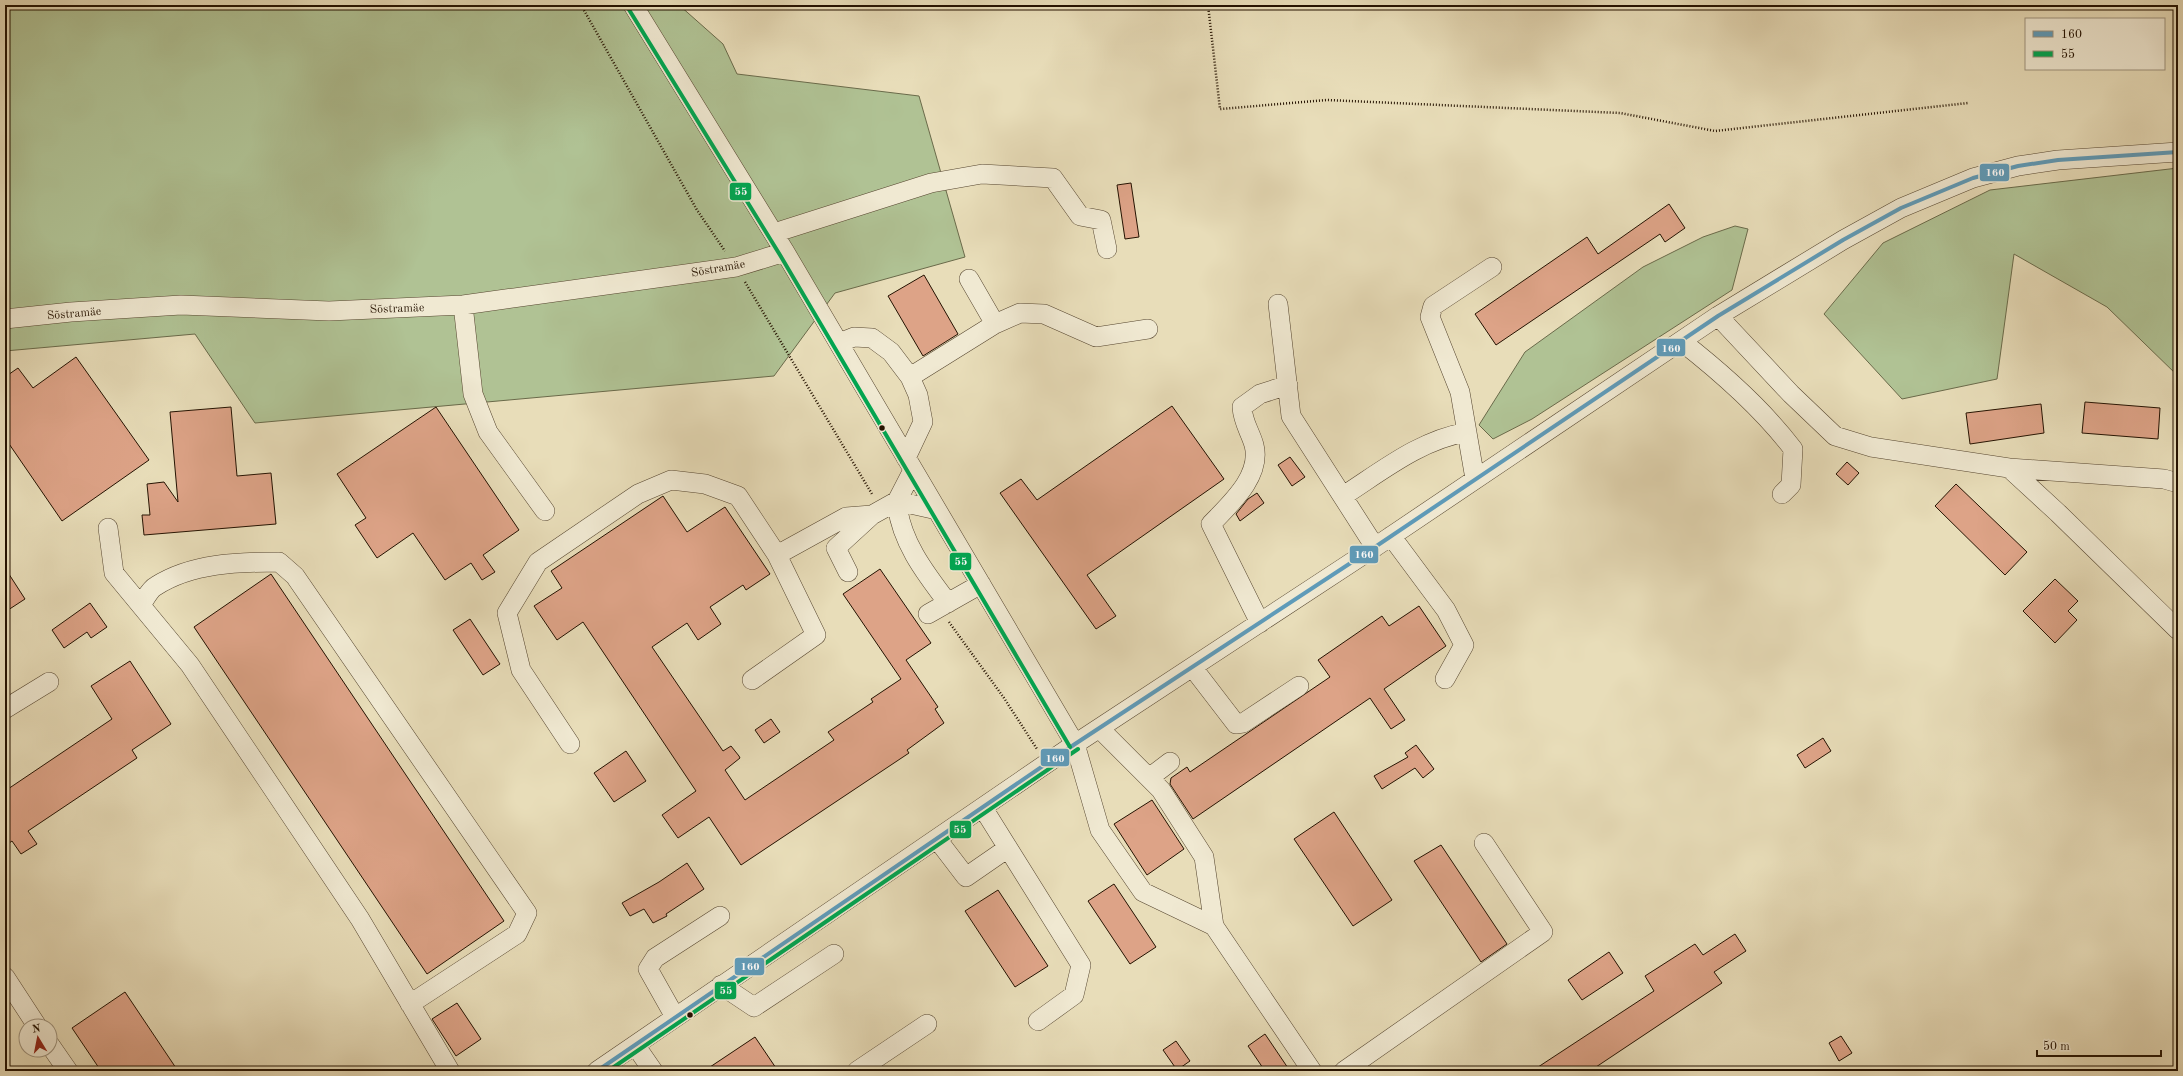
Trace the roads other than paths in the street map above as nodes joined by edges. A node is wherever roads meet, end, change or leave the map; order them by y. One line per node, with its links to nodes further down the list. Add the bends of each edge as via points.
1 (633, 5): 3 (street)
2 (2178, 152): 10 (street, via 2058,160 2018,166 1972,178 1901,208)
3 (774, 233): 4 (street, via 931,183 982,174 1053,178 1080,216 1101,220); 5 (street)
4 (1107, 249)
5 (785, 252): 9 (street, Sõstramäe, via 736,267); 15 (street)
6 (1492, 266): 18 (street, via 1433,306 1430,317 1460,392)
7 (969, 279): 12 (street)
8 (1278, 304): 17 (street)
9 (463, 305): 11 (street, Sõstramäe, via 329,311 181,305); 27 (street, via 473,394 488,432)
10 (1718, 316): 14 (street); 20 (street, via 1791,394 1835,436 1871,447)
11 (5, 319)
12 (995, 324): 13 (street, via 1020,313 1044,314 1096,337); 16 (street)
13 (1148, 329)
14 (1681, 341): 21 (street); 23 (street, via 1716,368 1776,426 1793,449 1791,485)
15 (839, 343): 16 (street, via 854,337 872,338 891,352); 19 (street)
16 (910, 377): 19 (street, via 918,395 923,422)
17 (1288, 385): 24 (street, via 1292,416); 35 (street, via 1260,394 1242,407 1243,420 1254,446 1254,468 1238,495 1211,524)
18 (1467, 432): 21 (street); 24 (street, via 1448,436 1416,450)
19 (910, 464): 25 (street); 26 (street)
20 (2009, 468): 22 (street, via 2164,479); 36 (street)
21 (1475, 479): 29 (street)
22 (2178, 483)
23 (1782, 494)
24 (1343, 496): 30 (street)
25 (883, 508): 26 (street); 31 (street, via 846,518); 32 (street, via 836,548); 33 (street, via 898,518 907,540 930,580 938,608)
26 (937, 510): 33 (street)
27 (545, 511)
28 (108, 528): 34 (street, via 114,573)
29 (1391, 536): 30 (street); 38 (street, via 1446,610 1464,645)
30 (1375, 547): 35 (street)
31 (777, 555): 39 (street, via 816,635); 44 (street, via 738,496 705,484 671,480 638,494 538,562 507,613 521,670)
32 (848, 572)
33 (981, 584): 45 (street)
34 (141, 605): 57 (street, via 195,672 360,919); 57 (street, via 154,586 188,572 234,562 279,562 295,576 523,907 527,913 517,934)
35 (1260, 623): 37 (street)
36 (2178, 630)
37 (1193, 668): 41 (street, via 1236,724 1243,723); 43 (street)
38 (1445, 679)
39 (752, 680)
40 (49, 682): 42 (street)
41 (1298, 686)
42 (5, 709)
43 (1100, 729): 45 (street); 47 (street)
44 (570, 744)
45 (1075, 744): 48 (street); 53 (street, via 1100,830 1143,892)
46 (1170, 762): 47 (street)
47 (1149, 778): 53 (street, via 1161,790 1204,857)
48 (983, 808): 49 (street); 51 (street)
49 (937, 839): 51 (street, via 966,877); 56 (street)
50 (1484, 843): 65 (street, via 1543,932)
51 (1008, 848): 60 (street, via 1081,965 1074,995)
52 (720, 916): 58 (street, via 655,958 648,969)
53 (1214, 926): 70 (street)
54 (834, 954): 56 (street, via 754,1007)
55 (5, 978): 59 (street)
56 (721, 985): 58 (street)
57 (410, 1004): 67 (street)
58 (675, 1017): 62 (street)
59 (32, 1018)
60 (1038, 1021)
61 (927, 1024): 69 (street)
62 (635, 1045): 64 (street); 68 (street)
63 (58, 1057): 66 (street)
64 (650, 1070)
65 (1348, 1070)
66 (68, 1071)
67 (450, 1071)
68 (597, 1071)
69 (857, 1071)
70 (1312, 1071)

